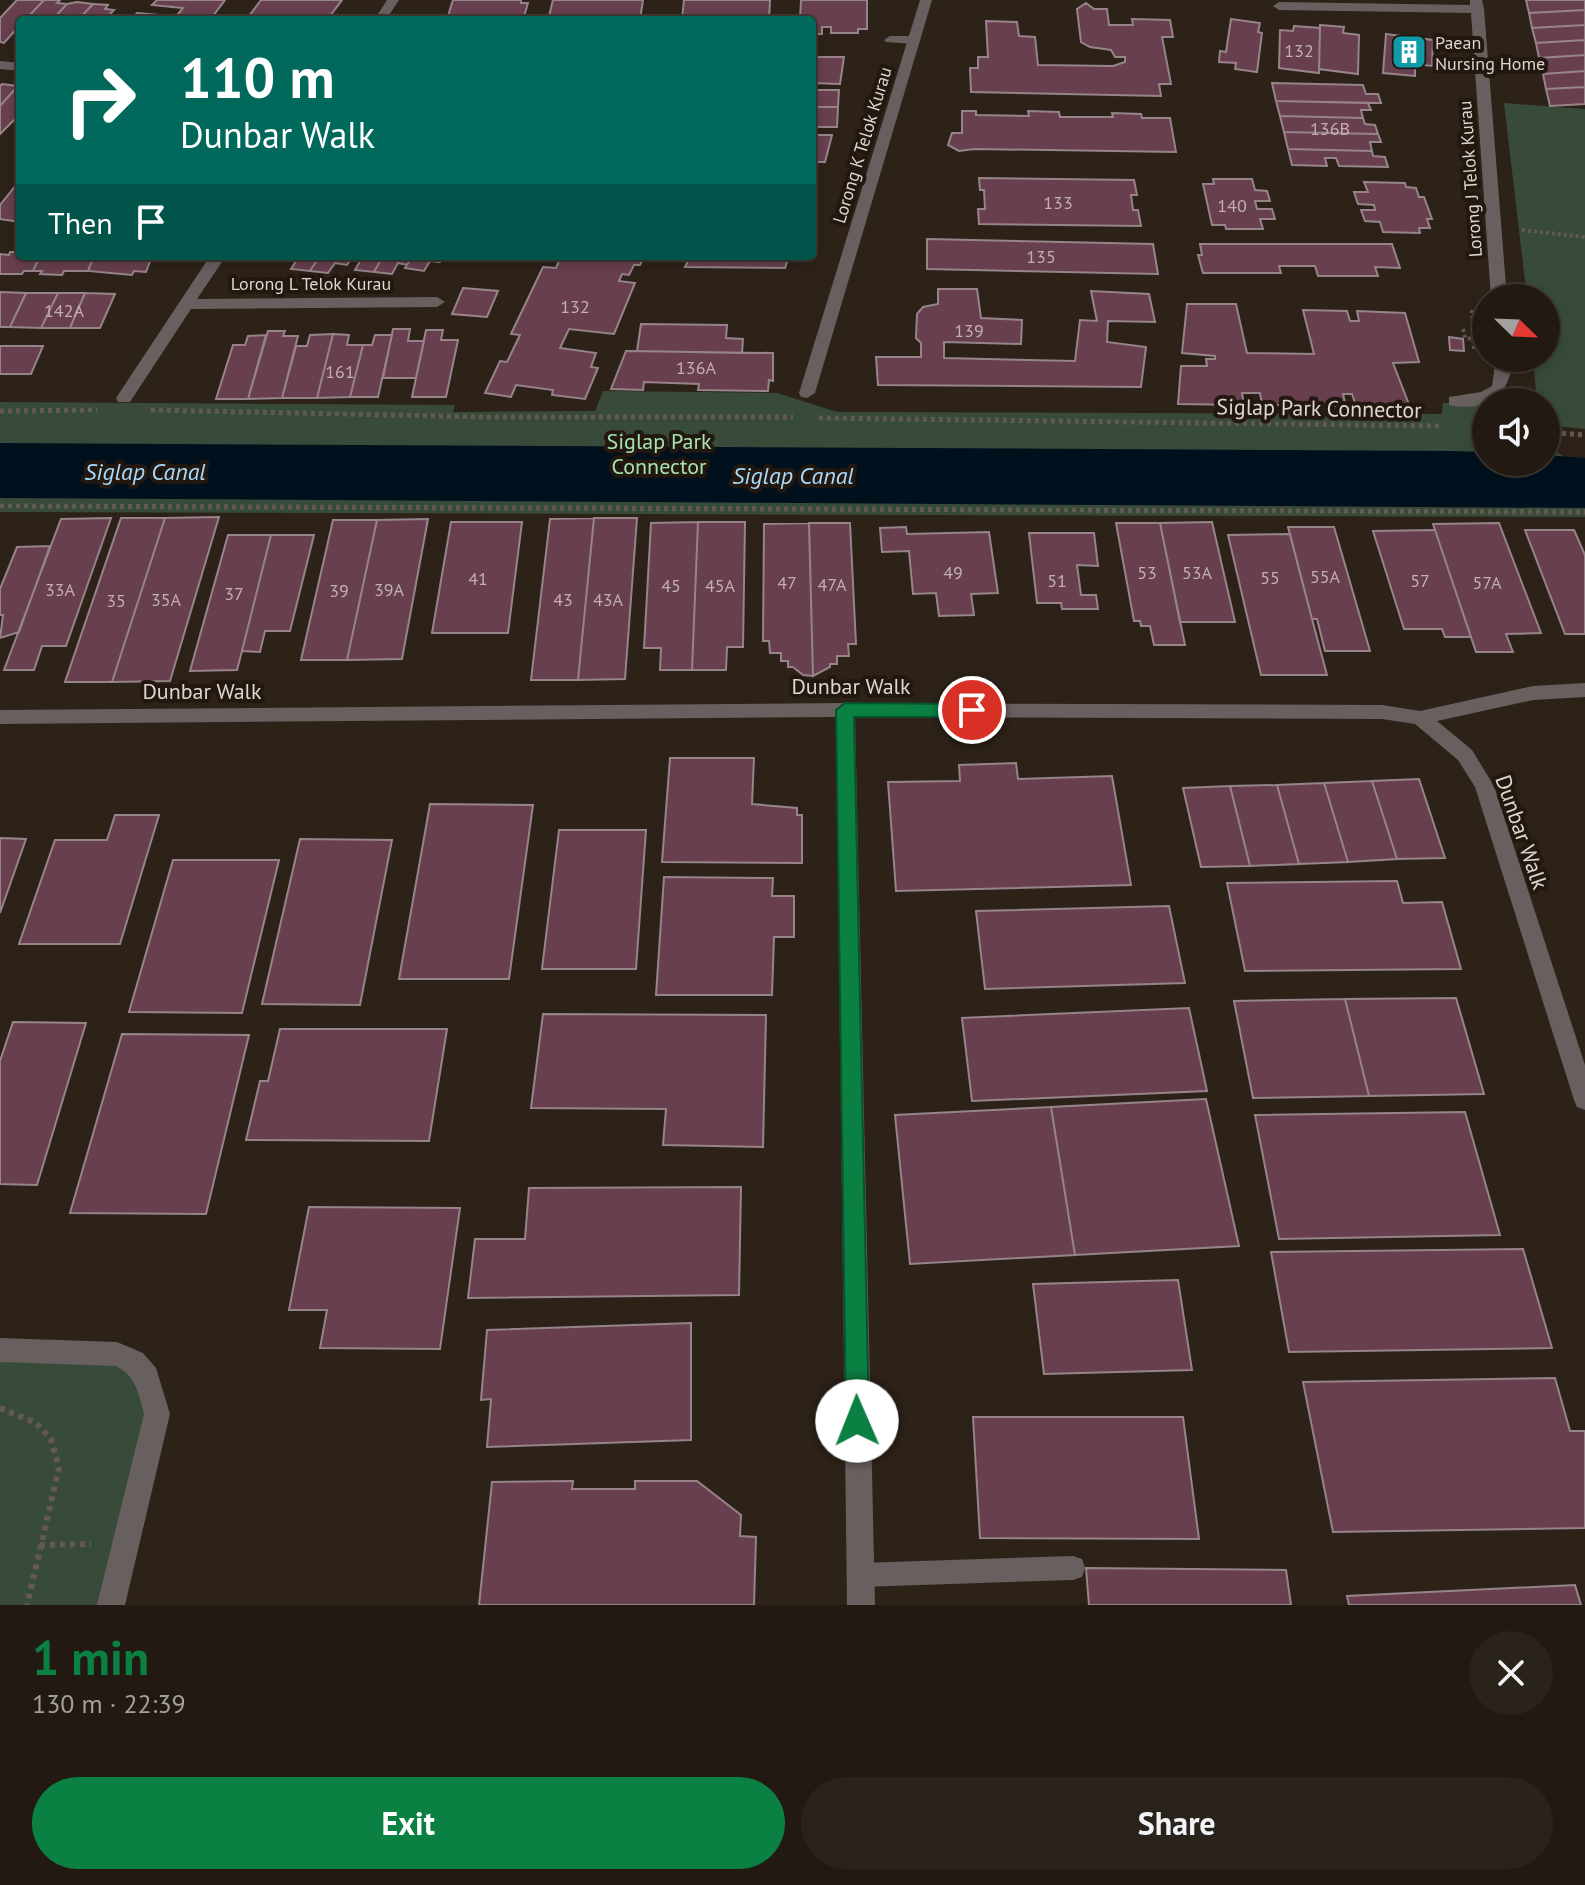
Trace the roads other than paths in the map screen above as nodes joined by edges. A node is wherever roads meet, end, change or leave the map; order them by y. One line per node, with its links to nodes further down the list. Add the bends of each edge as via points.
1 (926, 0): 5 (street, Lorong K Telok Kurau)
2 (1477, 4): 3 (street, Lorong J Telok Kurau); 7 (street, Lorong J Telok Kurau)
3 (1279, 6)
4 (890, 40): 5 (lane)
5 (915, 40): 11 (street, Lorong K Telok Kurau)
6 (215, 260): 9 (street, Lorong L Telok Kurau)
7 (1498, 284)
8 (437, 302): 9 (street, Lorong L Telok Kurau)
9 (186, 304): 12 (street, Lorong L Telok Kurau)
10 (1502, 372): 13 (street, via 1501,386 1491,396)
11 (807, 393)
12 (124, 398)
13 (1455, 401)
14 (1585, 690): 17 (street, via 1533,693)
15 (845, 710): 16 (street, Dunbar Walk); 17 (street, Dunbar Walk, via 1382,712); 21 (street)
16 (0, 717)
17 (1420, 718): 18 (street, Dunbar Walk, via 1465,755 1484,786)
18 (1585, 1100)
19 (0, 1350): 22 (street, via 117,1354 147,1377 157,1414)
20 (1073, 1568): 21 (lane)
21 (860, 1575): 23 (street)
22 (111, 1605)
23 (861, 1605)

